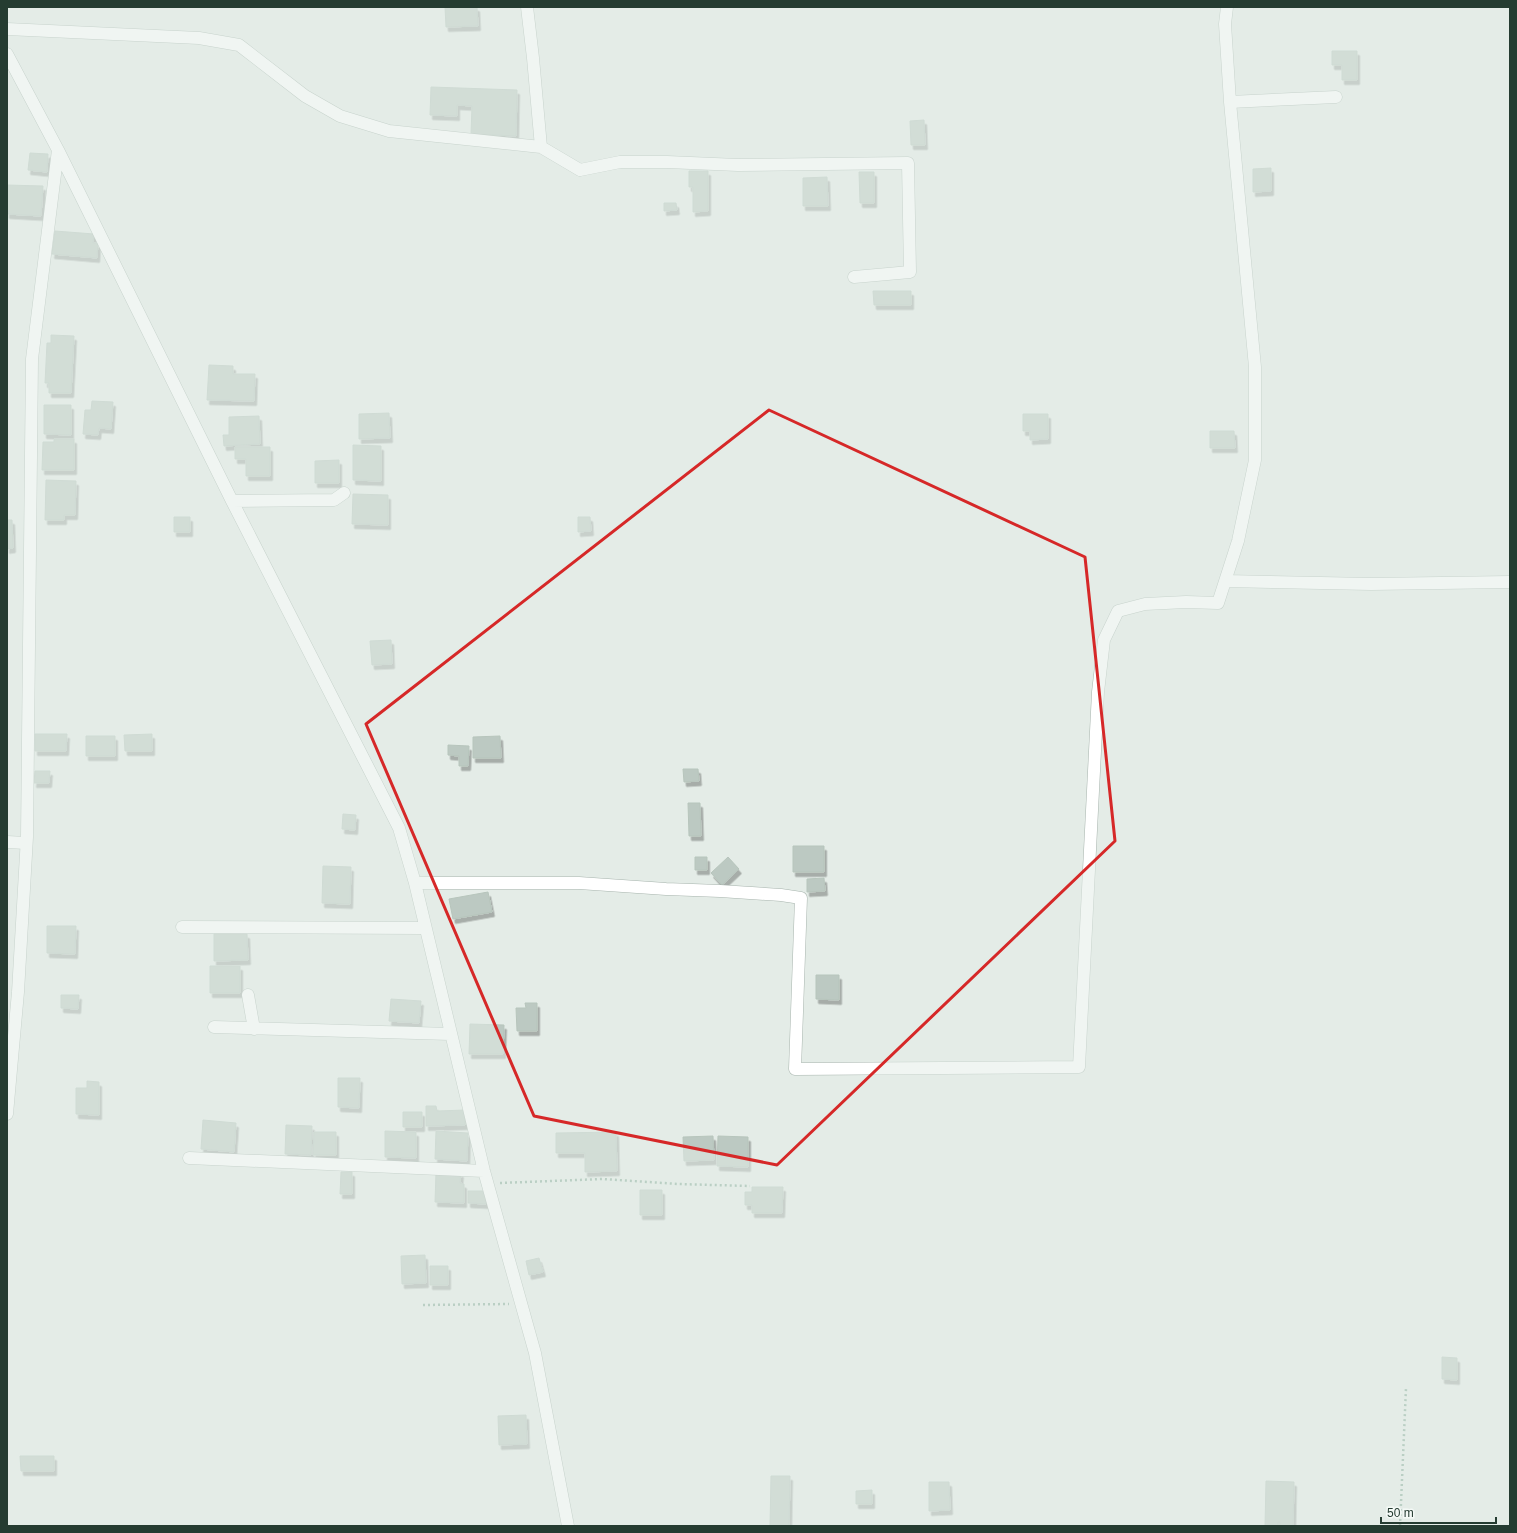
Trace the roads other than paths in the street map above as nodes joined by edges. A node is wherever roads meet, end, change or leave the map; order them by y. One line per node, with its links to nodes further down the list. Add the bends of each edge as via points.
1 (527, 7): 7 (street)
2 (1227, 7): 6 (street, via 1225,24)
3 (7, 28): 7 (street, via 199,38 239,45 305,96 340,116 390,131)
4 (7, 54): 8 (street)
5 (1336, 97): 6 (street)
6 (1230, 102): 12 (street, via 1255,366 1255,460 1238,541)
7 (541, 147): 9 (street, via 580,170 620,162 738,165 908,163 910,272)
8 (58, 150): 11 (street); 15 (street, via 32,359)
9 (854, 277)
10 (344, 493): 11 (street, via 334,500)
11 (232, 501): 16 (street, via 399,828)
12 (1225, 581): 13 (street, via 1371,584); 16 (street, via 1218,603 1145,604 1118,611 1104,640 1096,728 1079,1067 795,1069 801,898 579,883)
13 (1510, 582)
14 (7, 842): 15 (street)
15 (26, 843): 23 (street, via 18,992)
16 (414, 883): 18 (street)
17 (182, 928): 18 (street)
18 (424, 928): 22 (street)
19 (248, 995): 21 (street)
20 (214, 1027): 21 (street)
21 (254, 1029): 22 (street)
22 (450, 1034): 25 (street)
23 (7, 1114)
24 (189, 1158): 25 (street)
25 (484, 1171): 26 (street, via 535,1353)
26 (568, 1526)

